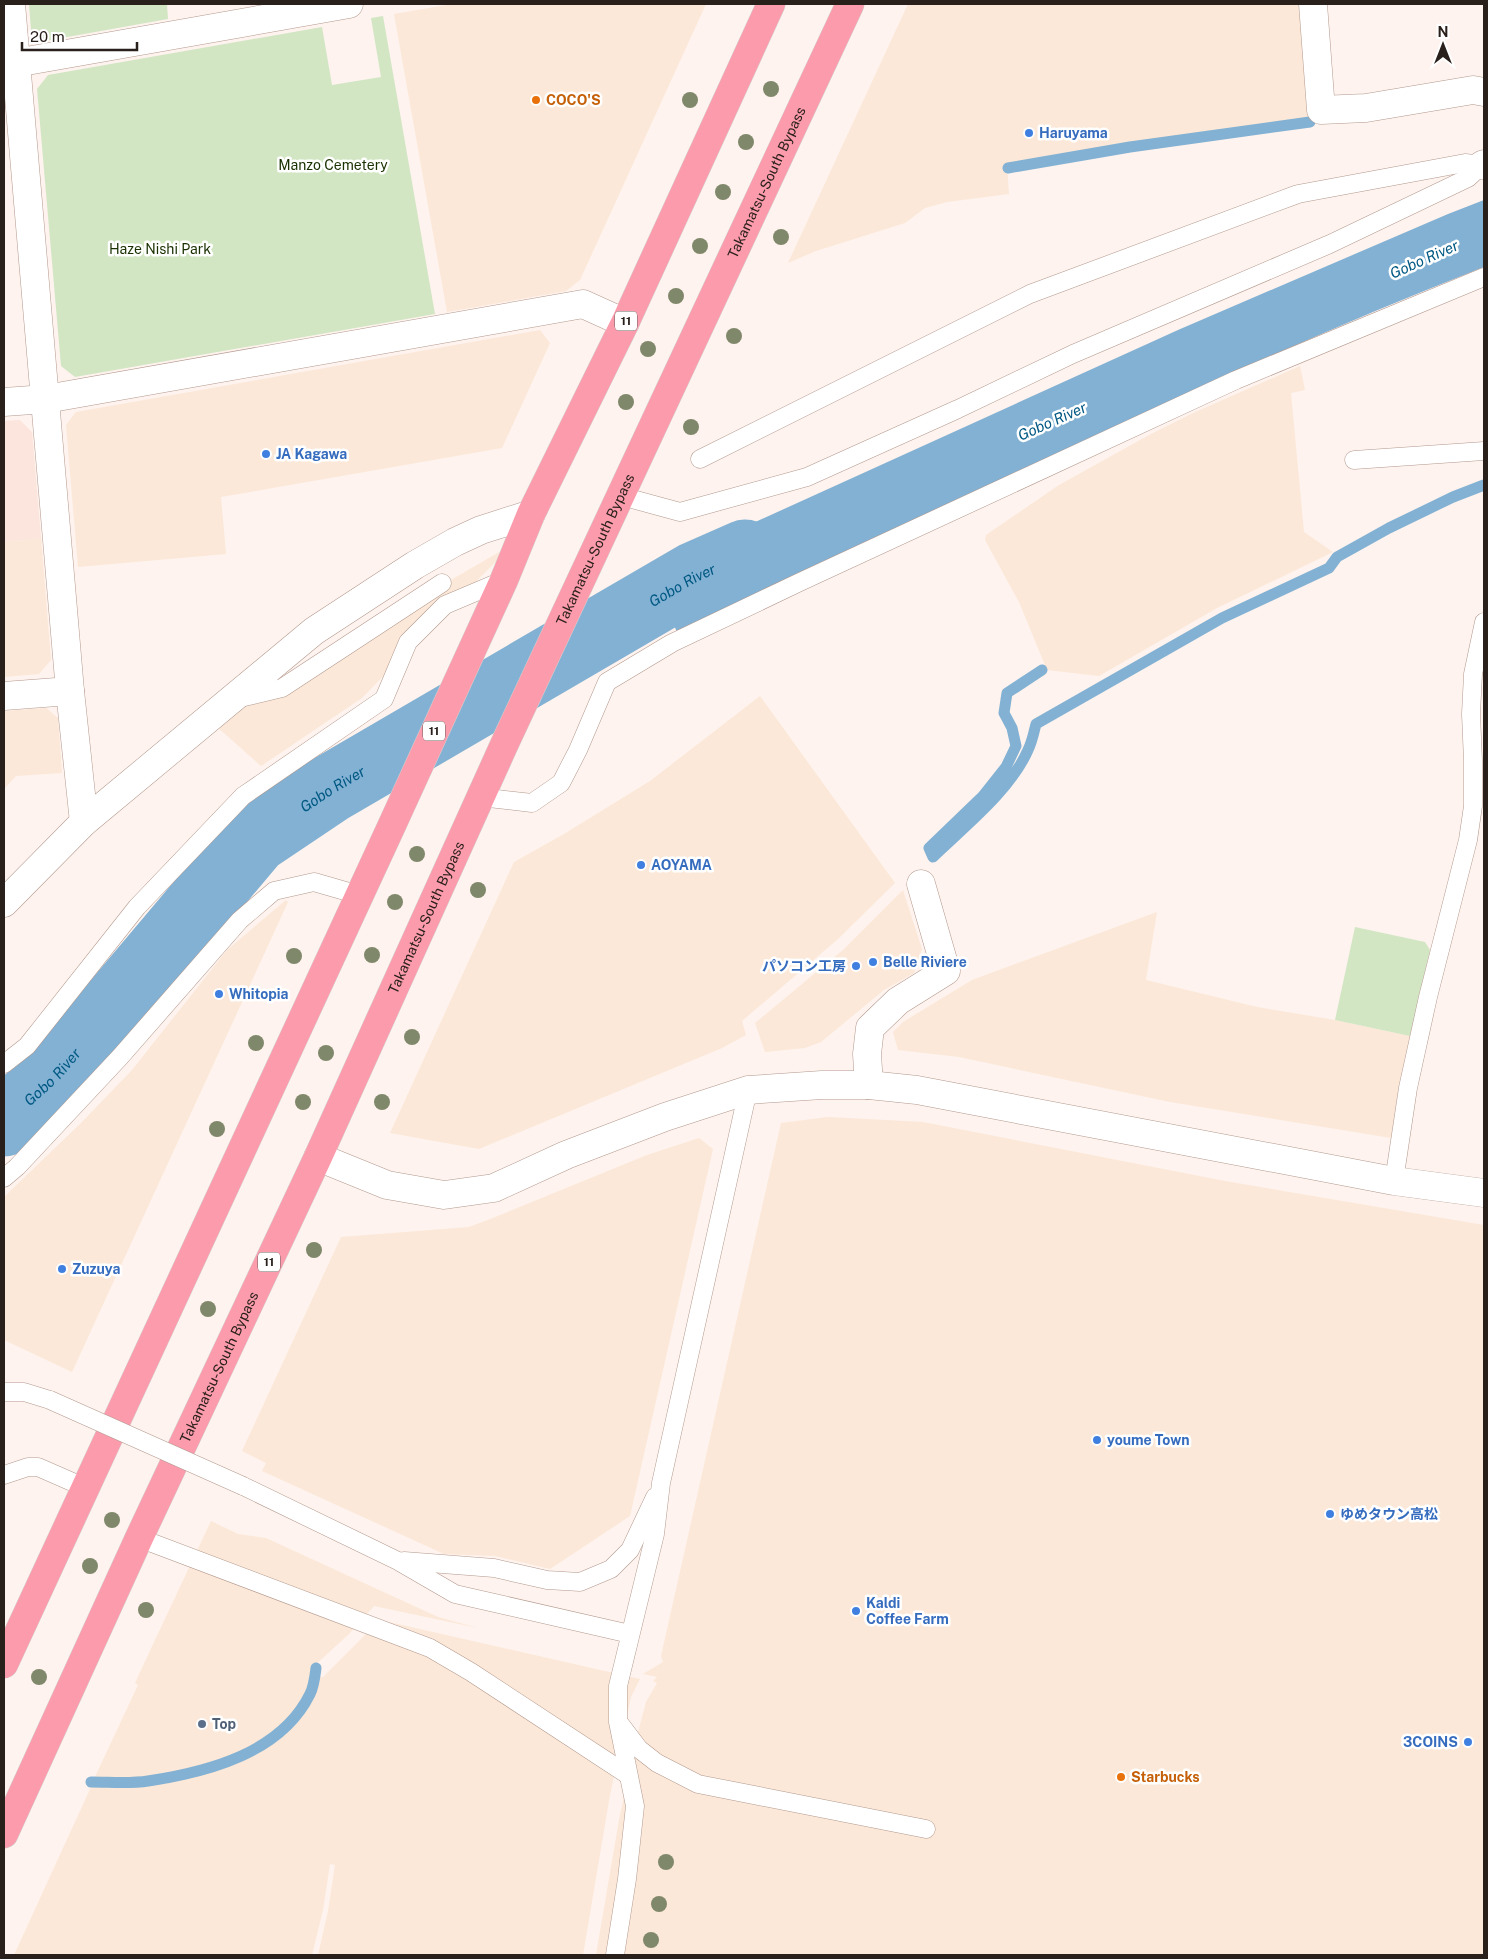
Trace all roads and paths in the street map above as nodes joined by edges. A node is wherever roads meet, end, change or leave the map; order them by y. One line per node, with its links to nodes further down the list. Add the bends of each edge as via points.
1 (11, 4): 7 (street)
2 (349, 4): 6 (street)
3 (771, 4): 11 (highway, 11)
4 (850, 4): 17 (highway, Takamatsu-South Bypass / 11)
5 (1313, 4): 8 (street, via 1321,110 1366,108 1473,90)
6 (239, 14): 7 (street)
7 (10, 64): 12 (street)
8 (1484, 92)
9 (1483, 165): 15 (lane, via 1465,163 1298,194 1205,228 1030,294); 17 (lane, via 1468,178 1330,244 1073,354 958,410 807,477 680,512)
10 (1484, 277): 25 (lane, via 1236,380 672,643 607,682 561,783 532,802)
11 (625, 323): 12 (street, via 583,304); 18 (highway, 11)
12 (46, 399): 13 (street); 22 (street)
13 (4, 402)
14 (1484, 451): 16 (lane)
15 (700, 459)
16 (1354, 460)
17 (621, 496): 25 (highway, Takamatsu-South Bypass / 11)
18 (531, 514): 19 (highway, 11); 24 (street, via 481,530 415,565 314,631)
19 (504, 580): 28 (highway, 11); 30 (lane, via 446,605 408,642 384,699 243,796 137,907 27,1046)
20 (442, 583): 24 (lane, via 282,688)
21 (1484, 622): 35 (lane, via 1473,674 1473,806 1468,840 1408,1088)
22 (70, 691): 23 (street); 26 (street)
23 (4, 696)
24 (228, 701): 26 (street)
25 (480, 797): 33 (highway, Takamatsu-South Bypass / 11)
26 (84, 822): 29 (street)
27 (921, 884): 31 (street, via 946,971 898,1001 870,1028)
28 (358, 895): 34 (lane, via 314,882 274,891 240,920 120,1056); 40 (highway, 11)
29 (4, 904)
30 (4, 1064)
31 (869, 1085): 32 (street); 35 (street, via 917,1090)
32 (748, 1090): 33 (street, via 566,1155 494,1188 444,1195 387,1185); 39 (lane)
33 (318, 1157): 41 (highway, Takamatsu-South Bypass / 11)
34 (4, 1178)
35 (1394, 1181): 36 (street)
36 (1484, 1193)
37 (4, 1392): 42 (lane, bridge, via 24,1392 50,1400 243,1486)
38 (4, 1475): 40 (lane, via 38,1467)
39 (662, 1483): 42 (lane, via 630,1550 611,1569 580,1582 547,1580 494,1568); 43 (lane, via 655,1534)
40 (86, 1488): 44 (highway, 11)
41 (139, 1538): 46 (lane, via 430,1648); 48 (highway, Takamatsu-South Bypass / 11)
42 (398, 1561): 43 (lane, via 455,1594)
43 (630, 1634): 45 (lane, via 618,1686)
44 (4, 1664)
45 (618, 1722): 46 (lane); 47 (lane, via 645,1754 698,1784)
46 (628, 1775): 49 (lane, via 635,1806)
47 (926, 1829)
48 (4, 1834)
49 (615, 1955)

